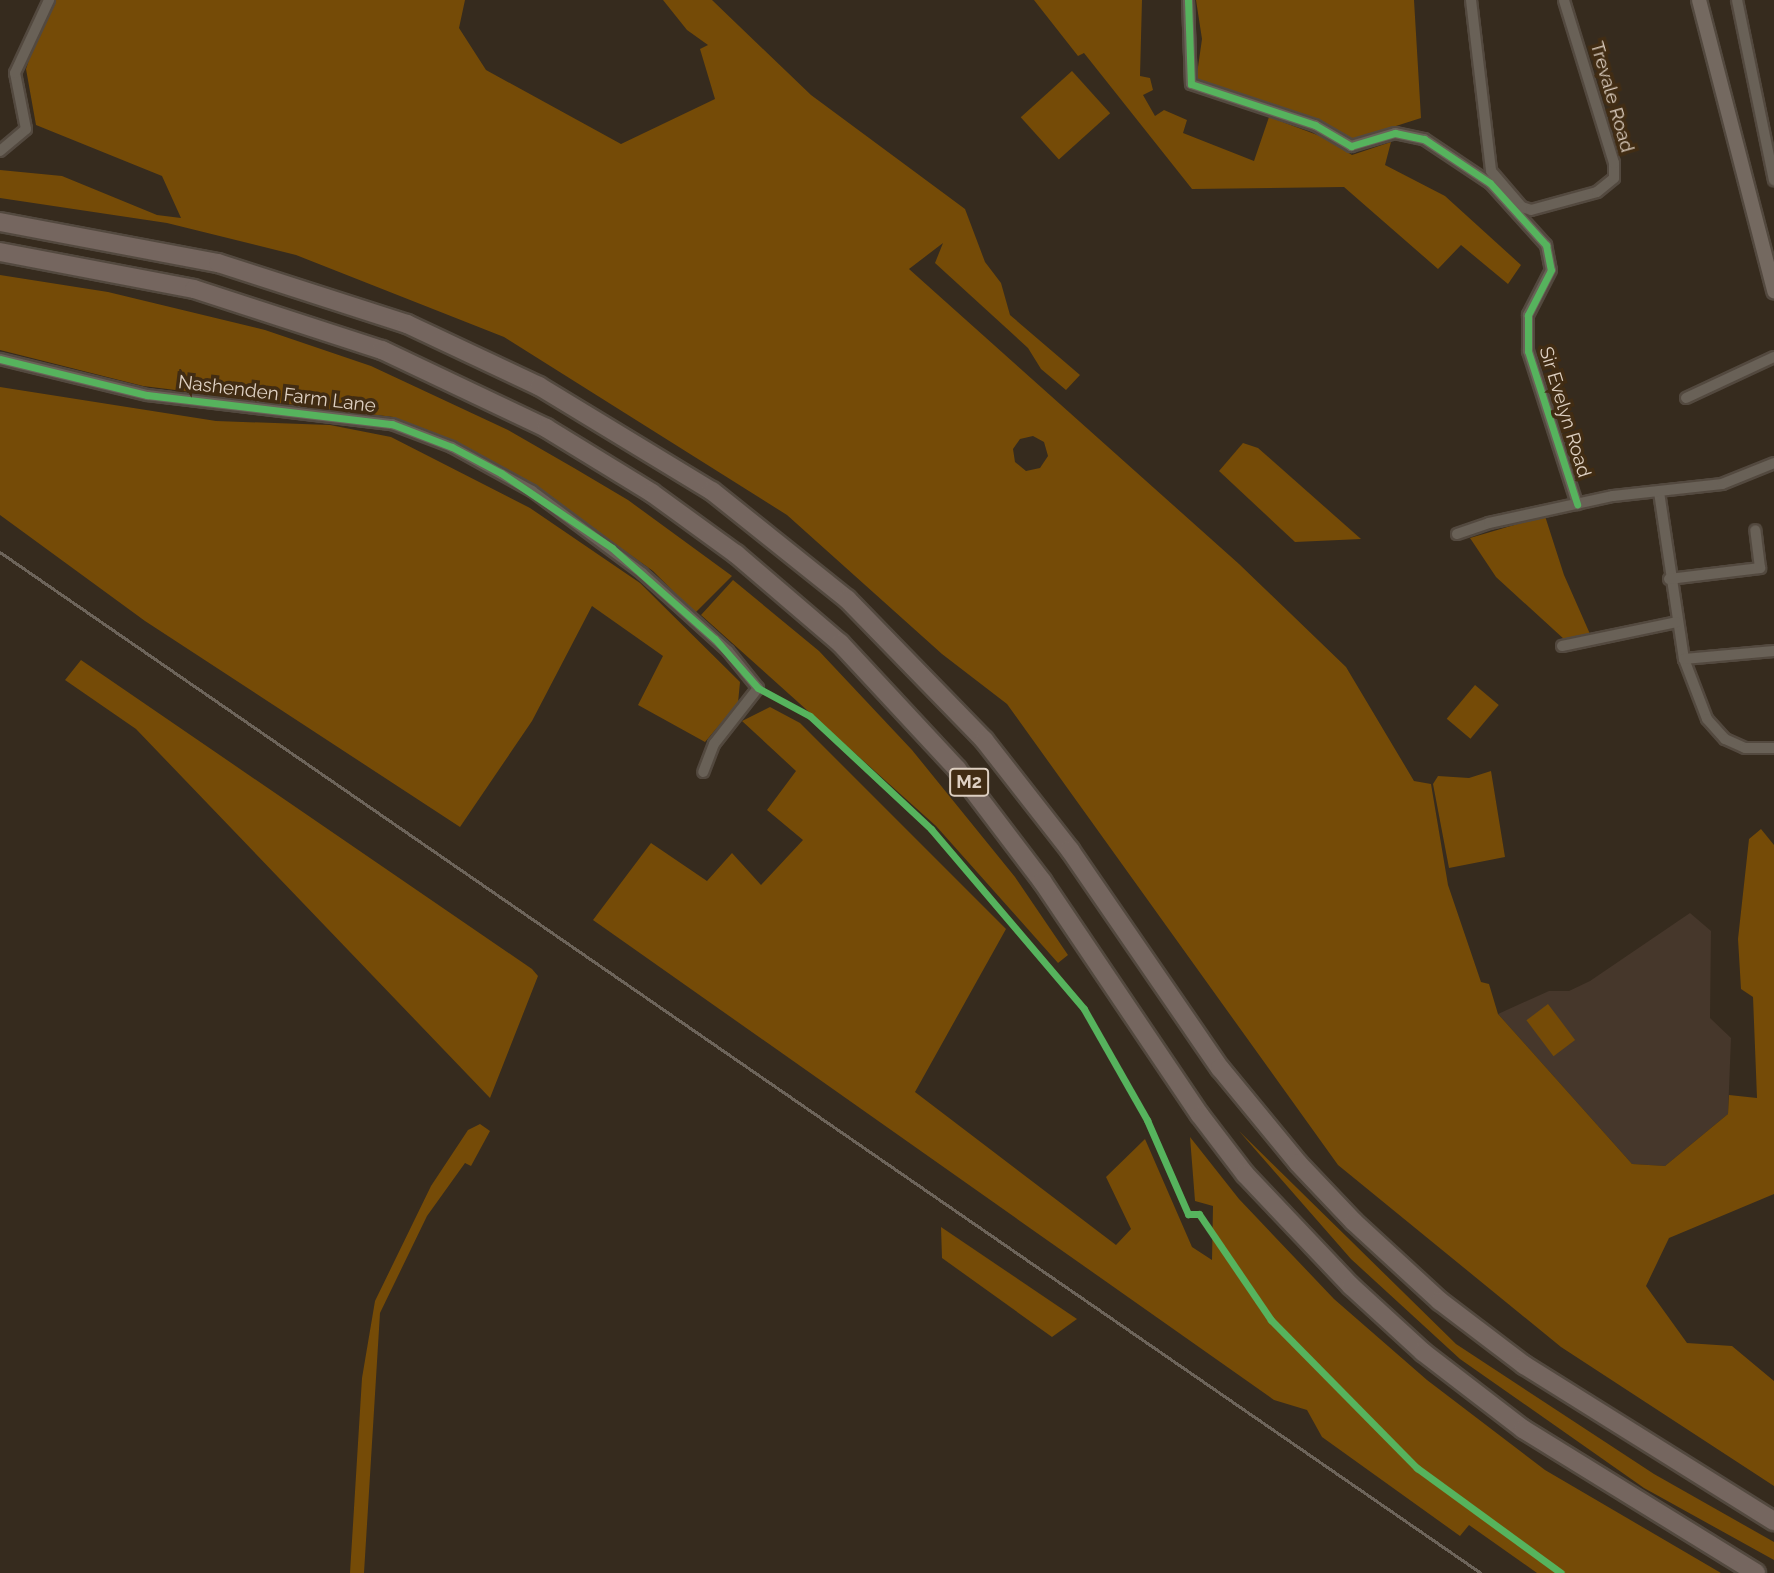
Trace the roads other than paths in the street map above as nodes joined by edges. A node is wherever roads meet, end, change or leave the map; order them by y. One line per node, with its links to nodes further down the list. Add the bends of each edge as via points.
1 (49, 0): 7 (street, via 16,73 26,129)
2 (1188, 0): 17 (street, Sir Evelyn Road, via 1191,84 1315,125 1351,146 1395,133 1424,139 1492,185 1546,245 1551,270 1527,317 1528,351)
3 (1471, 0): 4 (street, Trevale Road, via 1491,171 1522,208 1531,210 1597,192 1614,178 1614,163)
4 (1564, 0)
5 (1699, 0): 11 (main road)
6 (1737, 0): 8 (street)
7 (0, 151)
8 (1774, 180)
9 (0, 222): 27 (highway, M2, via 218,263 395,320 539,386 712,491 847,599 955,707 1070,850 1220,1068 1353,1222 1448,1308 1524,1365)
10 (0, 252): 28 (highway, M2, via 194,289 382,350 546,428 641,486 736,554 840,643 957,769 1042,880 1206,1123 1245,1174 1351,1286 1423,1352 1523,1429)
11 (1774, 291)
12 (1774, 357): 14 (street)
13 (0, 359): 26 (street, Nashenden Farm Lane, via 147,395 393,424 452,447 522,485 642,573 728,651 758,688 714,744)
14 (1686, 398)
15 (1774, 463): 16 (street, Sir Evelyn Road, via 1722,484)
16 (1659, 492): 17 (street, Sir Evelyn Road); 20 (street)
17 (1577, 504): 19 (street, Sir Evelyn Road)
18 (1755, 530): 20 (street, via 1760,568)
19 (1457, 534)
20 (1669, 579): 21 (street)
21 (1677, 622): 22 (street); 24 (street)
22 (1562, 646)
23 (1774, 651): 24 (street)
24 (1684, 659): 25 (street, via 1707,719 1725,739 1745,748)
25 (1774, 748)
26 (703, 772)
27 (1774, 1521)
28 (1756, 1573)

